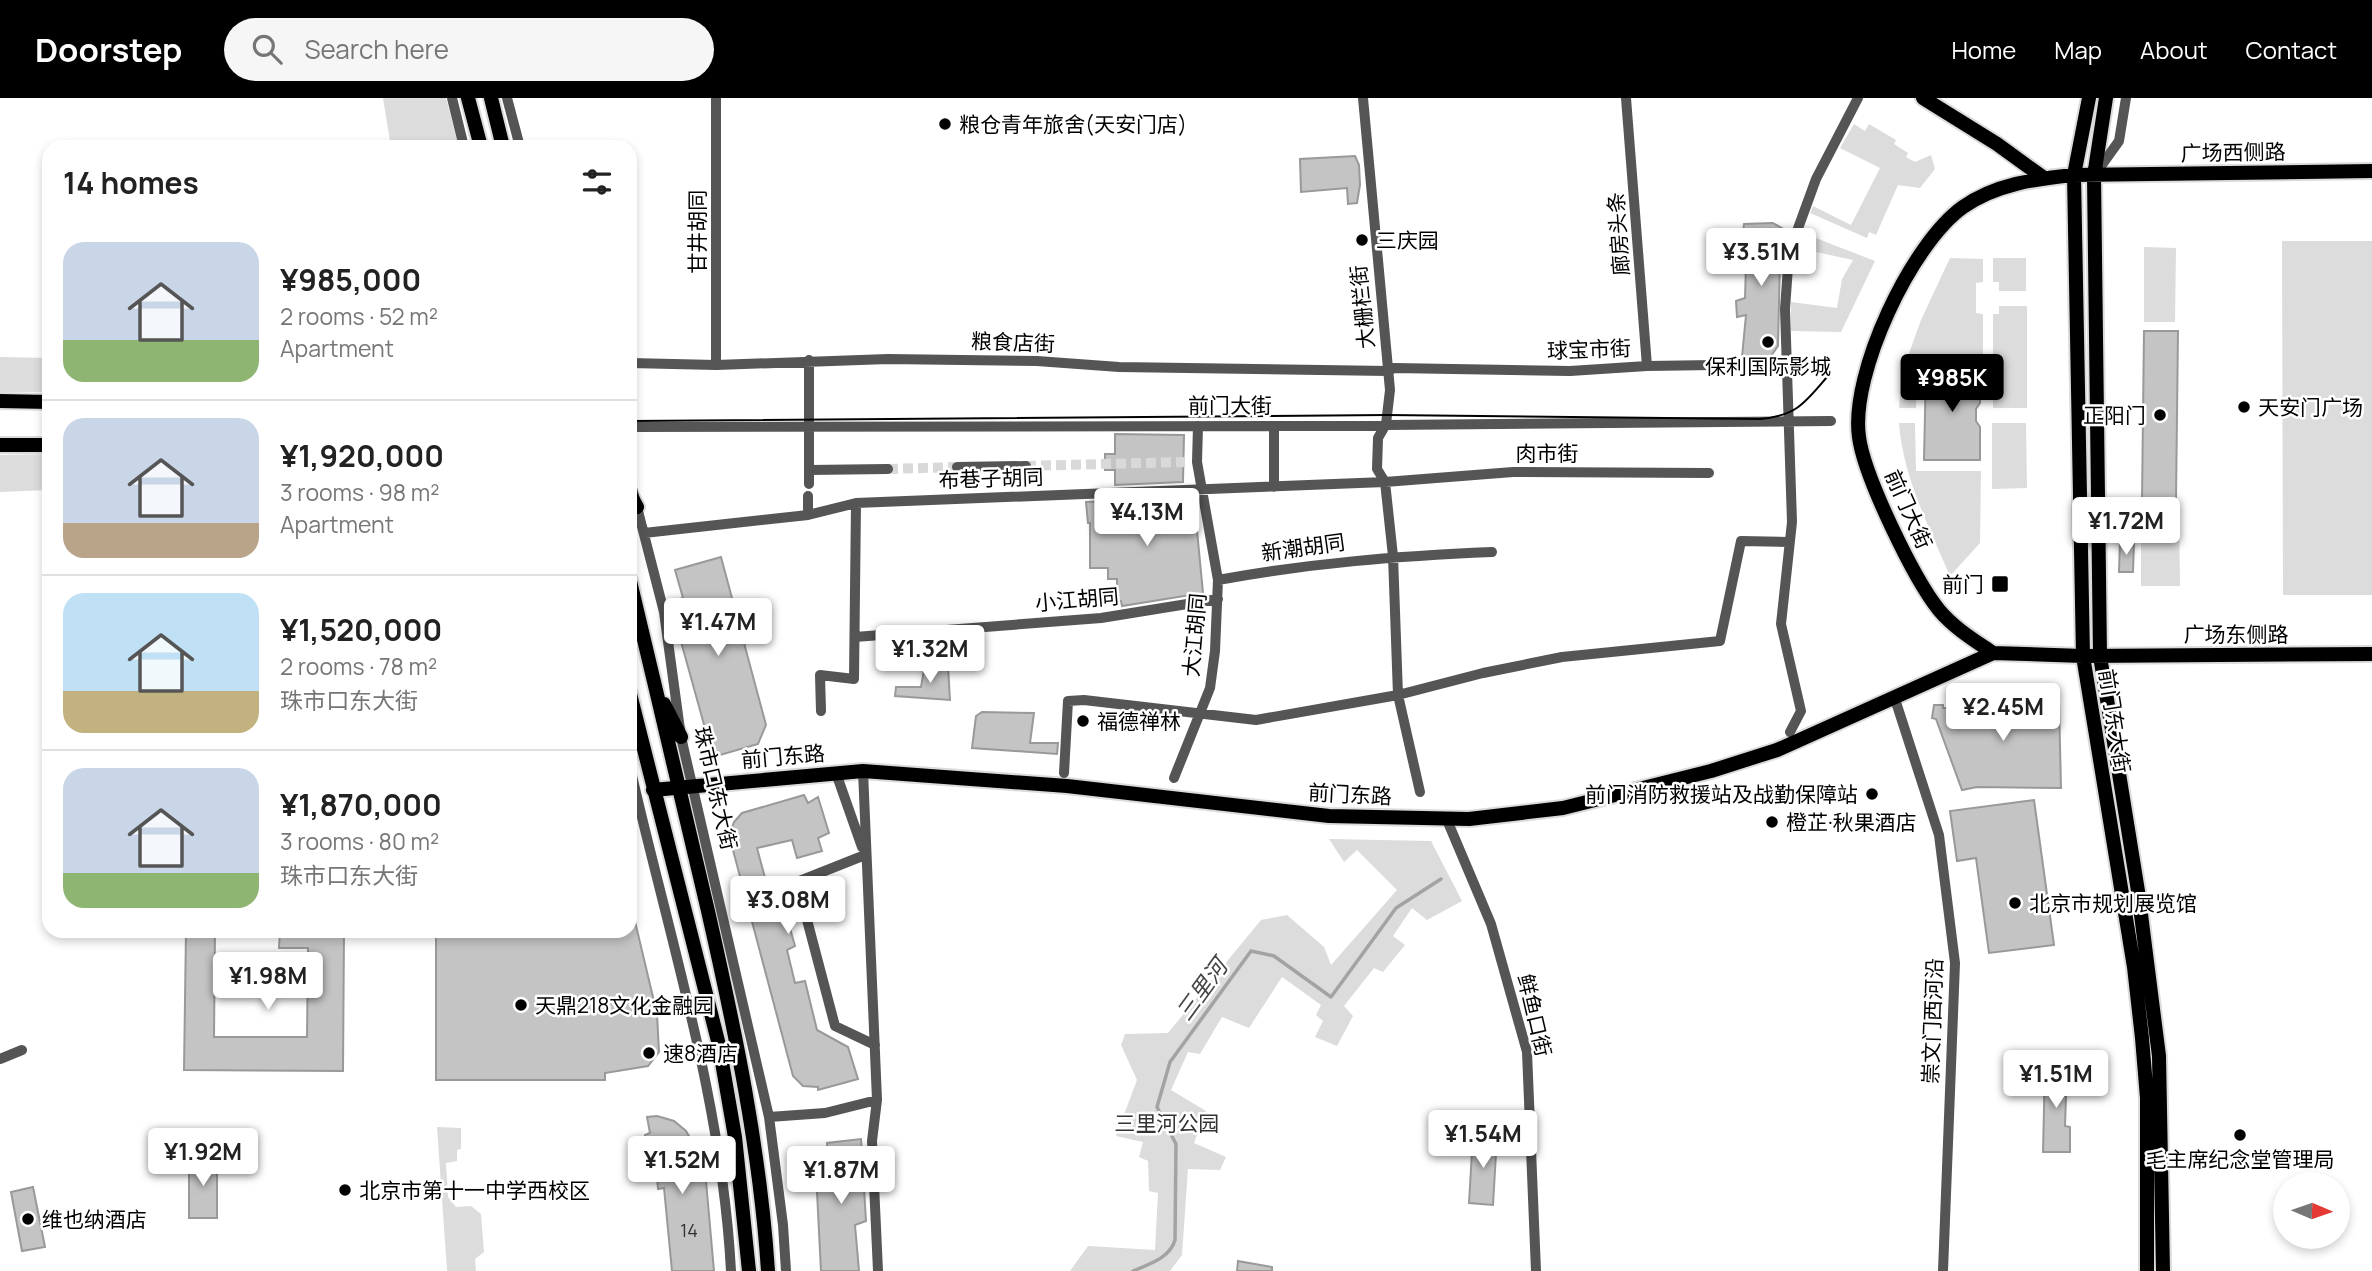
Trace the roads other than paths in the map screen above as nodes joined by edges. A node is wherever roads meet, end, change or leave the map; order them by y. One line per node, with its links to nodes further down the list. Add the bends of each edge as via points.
1 (452, 98): 13 (street)
2 (468, 98): 14 (main road)
3 (491, 98): 15 (main road)
4 (507, 98): 16 (street)
5 (716, 98): 24 (street, 甘井胡同)
6 (1363, 98): 26 (street, 大栅栏街)
7 (1626, 98): 25 (street, 廊房头条)
8 (1858, 98): 23 (street, via 1816,179 1789,253)
9 (1923, 98): 20 (main road)
10 (2087, 98): 18 (main road, 前门东大街)
11 (2106, 98): 19 (main road, 前门东大街)
12 (2126, 98): 19 (street, via 2119,141)
13 (462, 140)
14 (479, 140)
15 (501, 140)
16 (518, 140)
17 (2372, 171): 19 (main road, 广场西侧路)
18 (2074, 175): 19 (main road, 广场西侧路); 20 (main road, 广场西侧路); 59 (main road, 前门东大街)
19 (2094, 176): 60 (main road, 前门东大街)
20 (2044, 178): 57 (main road, 前门大街, via 1995,190 1963,207 1935,235 1903,285 1872,352 1860,392 1863,455 1905,553 1947,619)
21 (809, 360): 24 (street, 粮食店街); 26 (street, 粮食店街); 31 (street)
22 (637, 363): 24 (street, 粮食店街)
23 (1786, 364): 25 (street, 球宝市街); 30 (street)
24 (716, 365)
25 (1647, 366): 26 (street, 球宝市街, via 1570,371)
26 (1391, 370): 35 (street, 大栅栏街)
27 (0, 401): 28 (main road)
28 (42, 402)
29 (1831, 421): 30 (street, 前门大街)
30 (1788, 423): 35 (street, 前门大街); 50 (street, via 1792,522)
31 (810, 426): 32 (street, 前门大街); 34 (street, 前门大街); 41 (street)
32 (1198, 426): 33 (street, 前门大街); 45 (street, 大江胡同, via 1191,462)
33 (1274, 426): 35 (street, 前门大街); 44 (street)
34 (637, 427)
35 (1385, 427): 43 (street, via 1378,438 1377,469)
36 (42, 444): 37 (main road)
37 (0, 445)
38 (1026, 466): 39 (street)
39 (957, 467)
40 (888, 469): 41 (street)
41 (809, 470): 48 (street)
42 (1709, 473): 43 (street, 肉市街, via 1513,472)
43 (1385, 482): 44 (street, 布巷子胡同); 52 (street)
44 (1274, 487): 45 (street, 布巷子胡同)
45 (1203, 490): 46 (street, 布巷子胡同); 53 (street, 大江胡同)
46 (856, 503): 48 (street, 布巷子胡同); 56 (street)
47 (637, 507): 49 (street, 珠市口东大街)
48 (808, 515): 49 (street, 布巷子胡同)
49 (644, 533): 68 (street, 珠市口东大街, via 664,612)
50 (1788, 542): 62 (street, via 1741,541 1720,640 1562,657); 67 (street, via 1781,624 1801,711)
51 (1492, 552): 52 (street, 新潮胡同)
52 (1393, 556): 53 (street, 新潮胡同, via 1301,565); 62 (street)
53 (1218, 580): 54 (street, 大江胡同)
54 (1218, 599): 56 (street, 小江胡同, via 1101,618); 65 (street, 大江胡同, via 1210,688)
55 (637, 613): 61 (main road, 珠市口东大街)
56 (855, 637): 64 (street, via 854,679 820,675)
57 (1993, 653): 59 (main road, 广场东侧路); 63 (main road, 前门东路)
58 (2372, 654): 60 (main road, 广场东侧路)
59 (2084, 656): 60 (main road, 广场东侧路); 93 (main road, 前门东大街, via 2142,1038 2147,1098)
60 (2100, 656): 94 (main road, 前门东大街, via 2159,1056)
61 (651, 676): 68 (main road); 73 (main road, 珠市口东大街)
62 (1398, 695): 65 (street, via 1256,720); 75 (street)
63 (1894, 696): 77 (main road, 前门东路, via 1777,750 1711,771 1563,808); 92 (street, 崇文门西河沿, via 1939,835 1955,963)
64 (821, 711)
65 (1200, 715): 71 (street, via 1068,701); 72 (street, 大江胡同)
66 (637, 723): 74 (main road)
67 (1790, 732)
68 (681, 737): 73 (street, 珠市口东大街)
69 (863, 771): 70 (main road, 前门东路); 77 (main road, 前门东路, via 1067,786 1329,816); 80 (street)
70 (836, 773): 73 (main road, 前门东路); 80 (street)
71 (1064, 773)
72 (1174, 778)
73 (686, 786): 74 (main road, 前门东路); 78 (main road, 珠市口东大街); 85 (street, 珠市口东大街)
74 (653, 790): 79 (main road)
75 (1420, 792)
76 (637, 796): 86 (street, via 706,1084 729,1224)
77 (1447, 820): 91 (street, 鲜鱼口街, via 1491,924 1527,1052)
78 (691, 838): 79 (main road); 88 (main road, 珠市口东大街, via 754,1136)
79 (667, 841): 87 (main road, via 719,1045 735,1137)
80 (865, 855): 81 (street); 81 (street, via 797,882 835,1026)
81 (874, 1045): 84 (street)
82 (22, 1050): 83 (street)
83 (0, 1059)
84 (877, 1100): 85 (street, via 825,1113); 90 (street, via 872,1141)
85 (769, 1117): 89 (street, 珠市口东大街)
86 (732, 1271)
87 (749, 1271)
88 (768, 1271)
89 (786, 1271)
90 (878, 1271)
91 (1536, 1271)
92 (1943, 1271)
93 (2147, 1271)
94 (2163, 1271)

